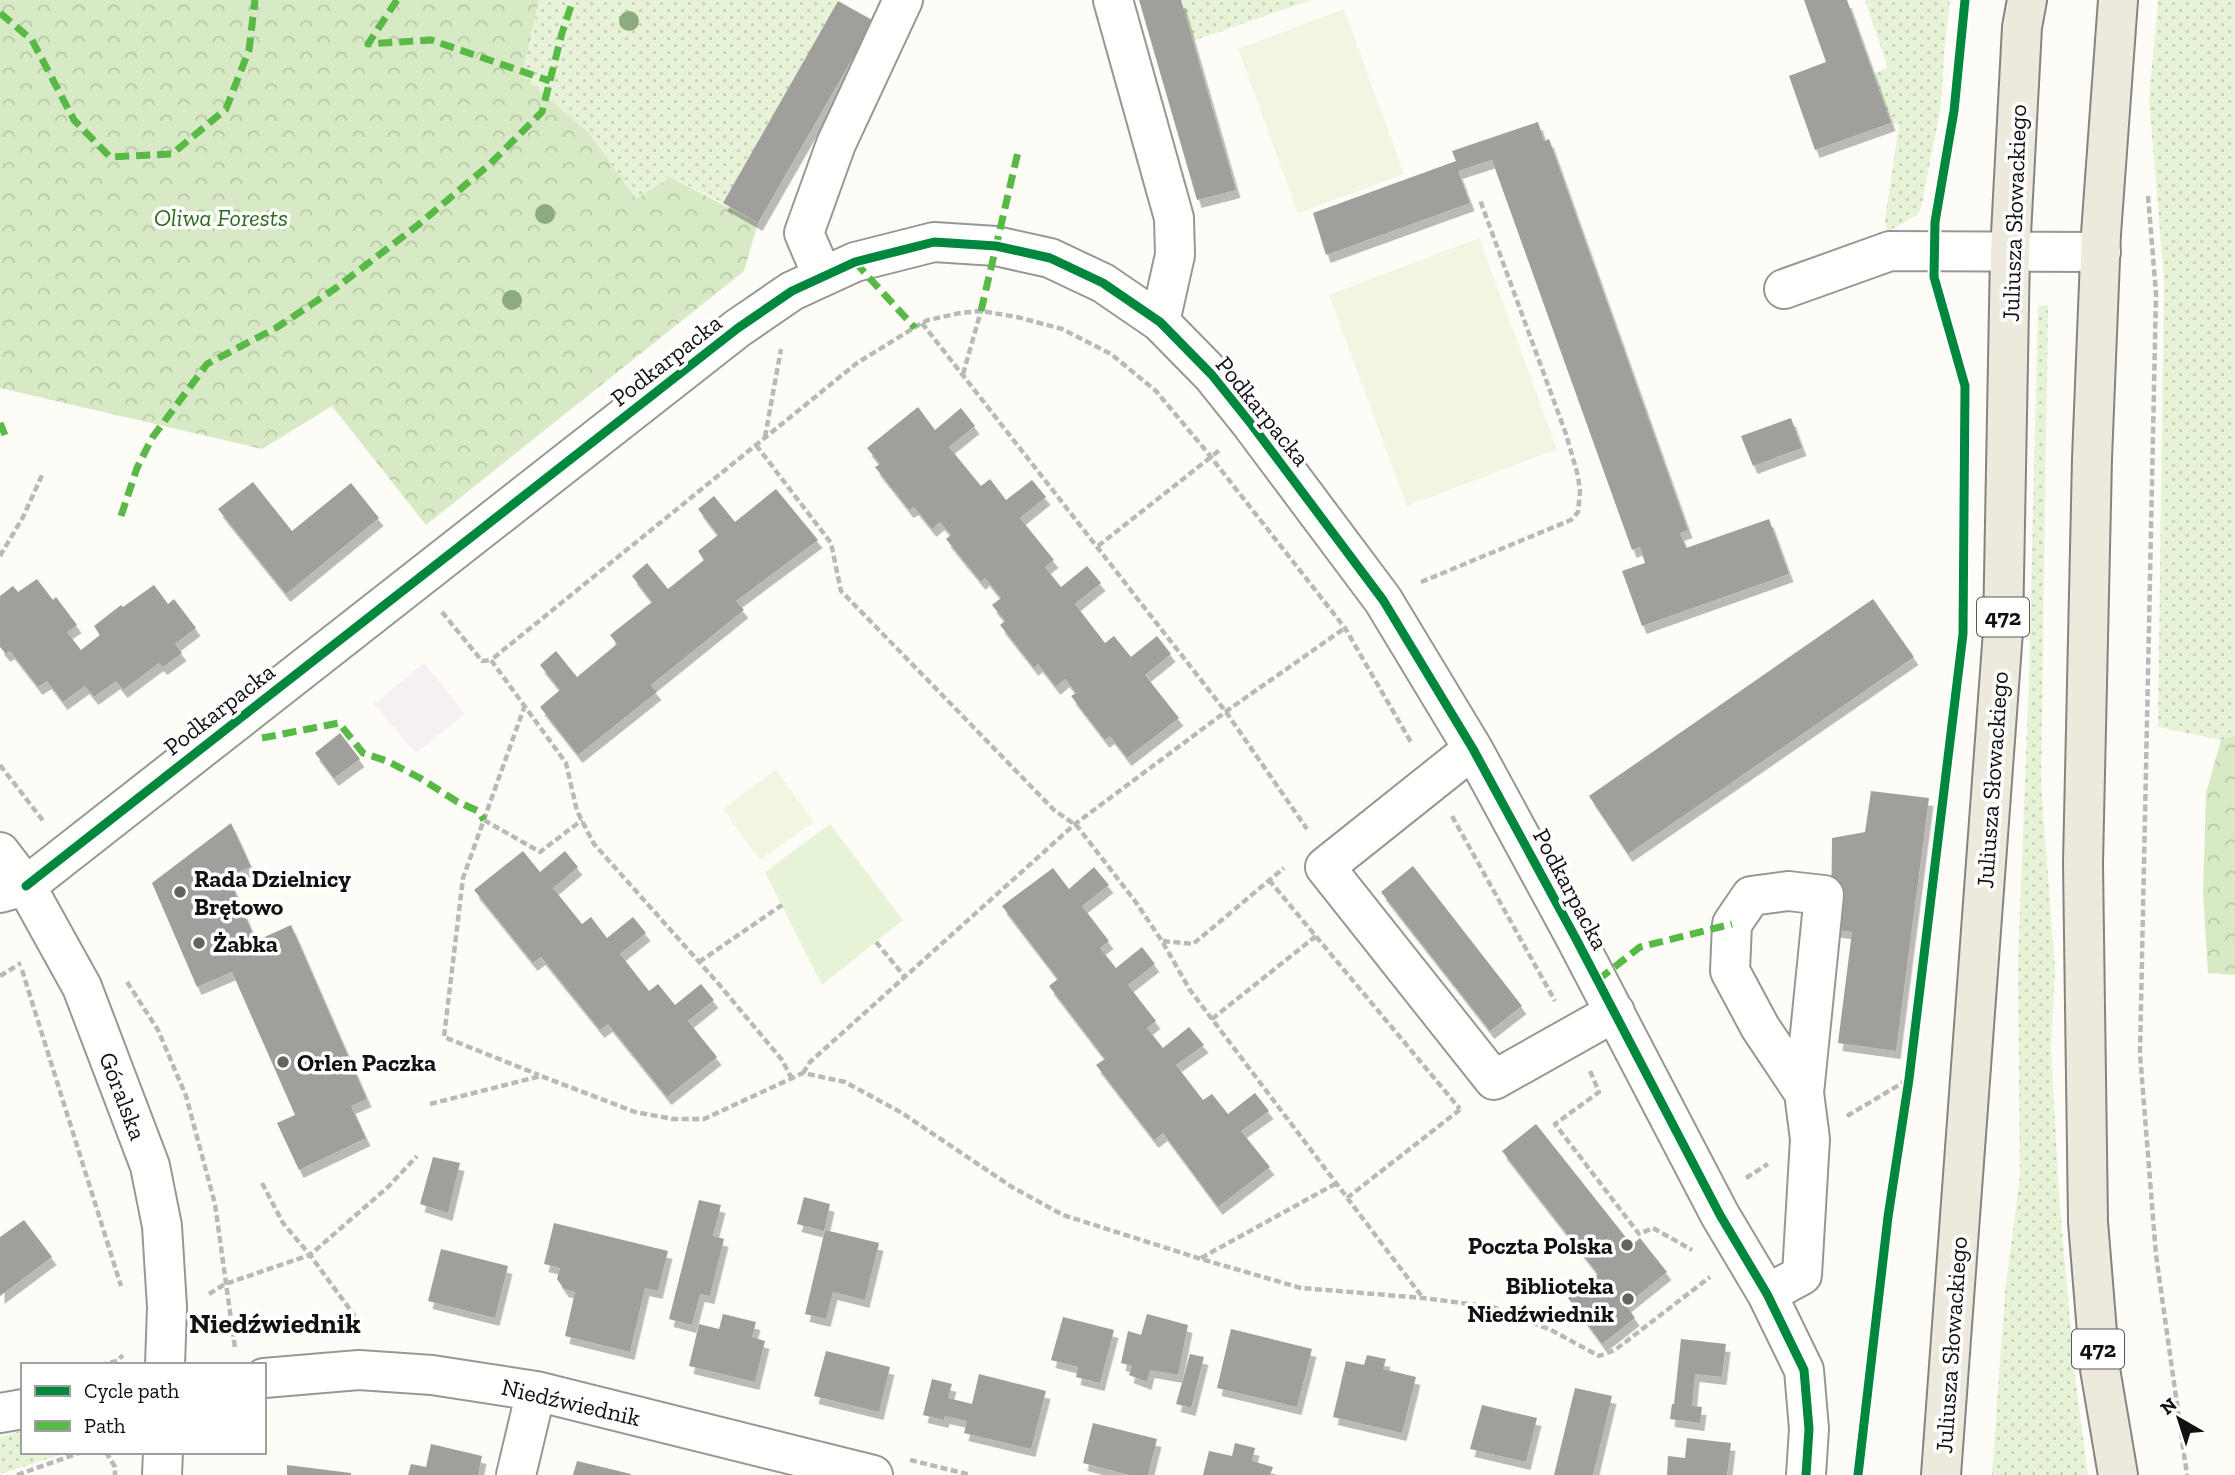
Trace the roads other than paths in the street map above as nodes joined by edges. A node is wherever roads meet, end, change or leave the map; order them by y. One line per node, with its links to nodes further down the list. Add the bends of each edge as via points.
1 (903, 0): 7 (street, via 836,144 804,233)
2 (1113, 0): 9 (street, via 1174,219 1175,255)
3 (2027, 0): 6 (main road, Juliusza Słowackiego / 472)
4 (2118, 0): 5 (main road, 472)
5 (2101, 252): 6 (street); 27 (main road, 472, via 2083,863 2088,1222 2100,1369)
6 (2010, 253): 8 (street, via 1890,251); 26 (main road, Juliusza Słowackiego / 472, via 2003,631)
7 (807, 283): 9 (street, Podkarpacka, via 855,262 934,243 996,246 1050,258 1103,283); 12 (street, Podkarpacka, via 738,328)
8 (1784, 289)
9 (1160, 322): 10 (street, Podkarpacka, via 1212,375 1383,600)
10 (1473, 749): 13 (street, Podkarpacka); 13 (street, via 1325,867 1494,1080)
11 (0, 852): 12 (street, Góralska)
12 (13, 890): 16 (street, Góralska, via 82,987 150,1166 162,1226)
13 (1615, 1012): 15 (street, Podkarpacka, via 1720,1215)
14 (1804, 1093): 14 (street, via 1824,895 1788,891 1751,895 1731,924 1730,971); 15 (street, via 1810,1139 1802,1275)
15 (1767, 1294): 25 (street, Podkarpacka, via 1804,1370 1809,1429)
16 (165, 1363)
17 (266, 1378): 18 (street, Niedźwiednik, via 359,1370 432,1375)
18 (536, 1391): 23 (street); 24 (street, Niedźwiednik)
19 (21, 1409): 20 (street)
20 (0, 1413)
21 (163, 1454): 22 (street)
22 (162, 1475)
23 (516, 1475)
24 (873, 1475)
25 (1805, 1475)
26 (1941, 1475)
27 (2118, 1475)

